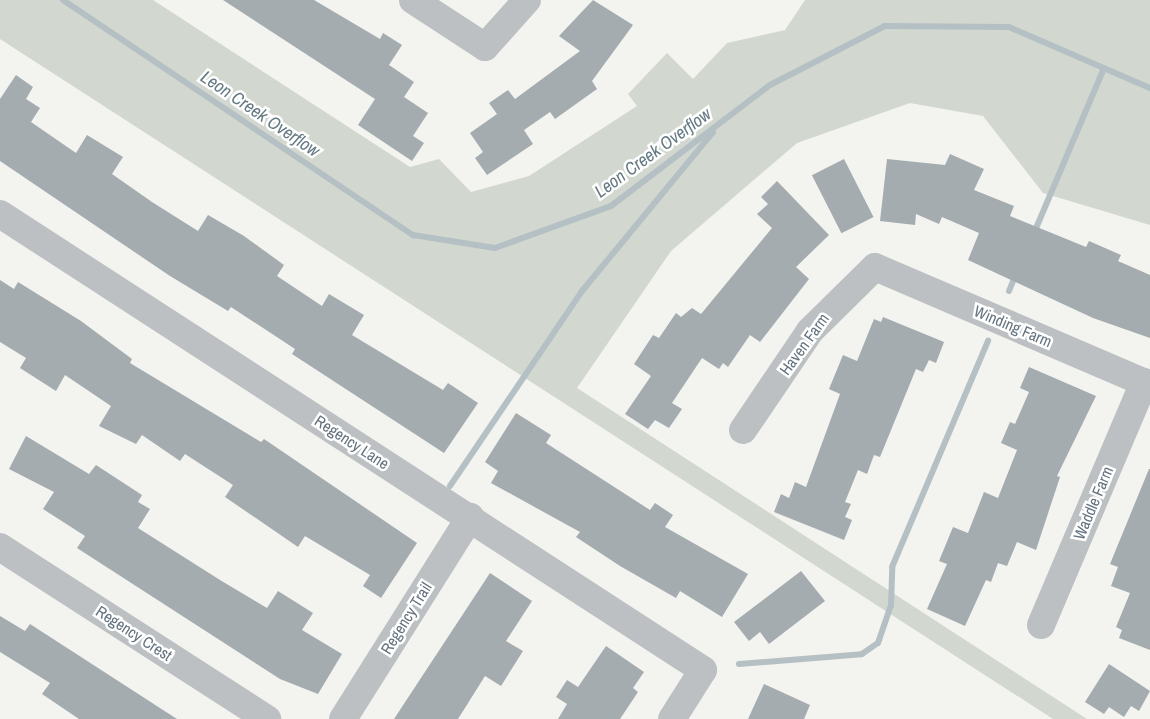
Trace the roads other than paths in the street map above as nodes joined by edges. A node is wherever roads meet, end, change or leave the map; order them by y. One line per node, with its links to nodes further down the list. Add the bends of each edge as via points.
1 (413, 0): 2 (street, via 485,46)
2 (527, 0)
3 (0, 214): 7 (street, Regency Lane)
4 (875, 267): 5 (street, Winding Farm); 6 (street, Haven Farm, via 810,331)
5 (1147, 384): 9 (street, Waddle Farm)
6 (744, 430)
7 (470, 517): 11 (street, Regency Trail); 12 (street, Regency Lane, via 703,670)
8 (0, 547): 10 (street, Regency Crest)
9 (1042, 625)
10 (267, 719)
11 (343, 719)
12 (672, 719)

